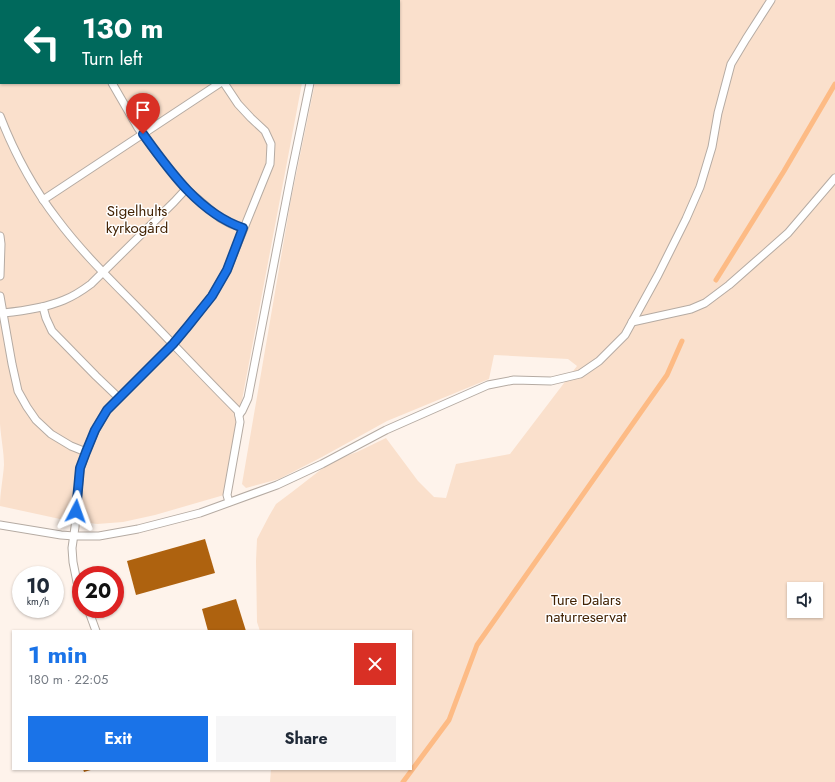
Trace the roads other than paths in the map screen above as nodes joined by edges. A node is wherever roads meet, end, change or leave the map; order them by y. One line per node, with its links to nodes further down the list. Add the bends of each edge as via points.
1 (771, 0): 18 (lane, via 731,64 700,187 676,240)
2 (113, 84): 7 (lane)
3 (218, 84): 7 (lane)
4 (225, 84): 11 (lane, via 238,104 266,131 271,144 270,164)
5 (310, 84): 21 (lane, via 248,398)
6 (1, 121): 10 (lane)
7 (143, 134): 9 (lane); 10 (lane)
8 (835, 178): 18 (lane, via 788,233 705,303 691,309)
9 (186, 189): 11 (lane, via 220,218); 13 (lane)
10 (43, 200): 13 (lane, via 57,220)
11 (243, 228): 19 (lane, via 227,270 212,296)
12 (0, 236): 14 (lane)
13 (104, 273): 16 (lane, via 76,294); 19 (lane)
14 (0, 276)
15 (0, 296): 17 (lane)
16 (43, 307): 17 (lane); 20 (lane, via 52,331)
17 (3, 312): 22 (lane, via 18,391 27,407 51,434)
18 (632, 322): 23 (lane, via 625,335 599,361 580,374 551,381 514,380 488,385 386,430 277,485)
19 (173, 344): 20 (lane); 21 (lane, via 238,411)
20 (119, 398): 22 (lane, via 107,410)
21 (239, 416): 23 (lane, via 227,496)
22 (86, 452): 25 (lane, via 80,468)
23 (229, 502): 25 (lane, via 200,513 138,529 99,536)
24 (0, 525): 25 (lane)
25 (74, 536): 26 (lane)
26 (74, 566)
27 (91, 618): 28 (lane)
28 (96, 630)

